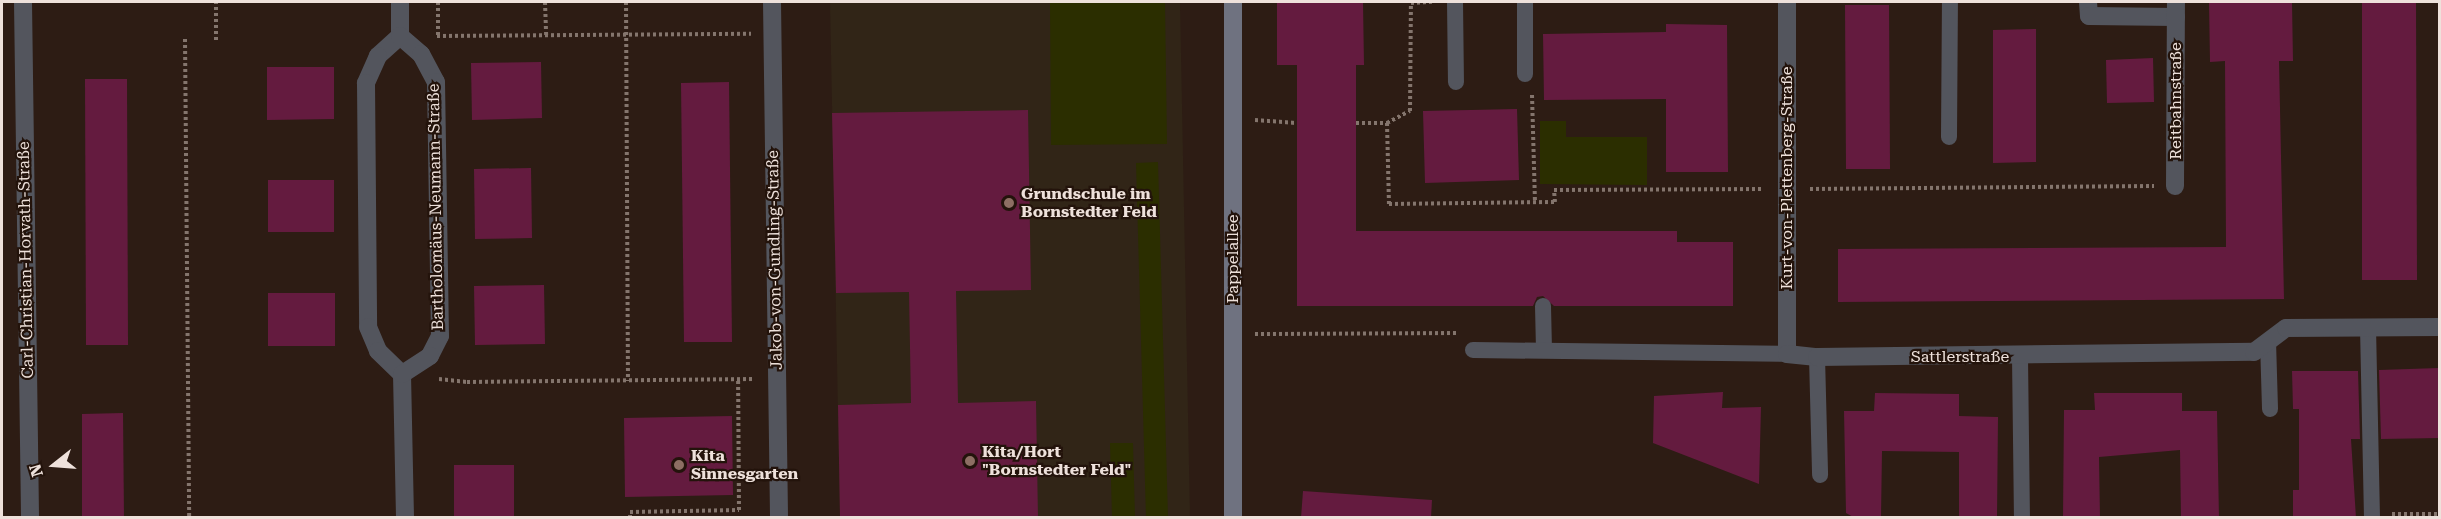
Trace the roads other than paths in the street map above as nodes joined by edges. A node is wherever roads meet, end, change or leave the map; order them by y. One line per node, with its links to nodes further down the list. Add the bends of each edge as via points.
1 (23, 2): 29 (street, Carl-Christian-Horvath-Straße)
2 (400, 2): 11 (street)
3 (772, 2): 31 (street, Jakob-von-Gundling-Straße)
4 (1233, 2): 32 (street, Pappelallee)
5 (1455, 2): 13 (lane)
6 (1525, 2): 12 (lane)
7 (1787, 2): 22 (street, Kurt-von-Plettenberg-Straße)
8 (1950, 2): 14 (lane)
9 (2088, 2): 10 (street, Reitbahnstraße, via 2089,16)
10 (2176, 9): 15 (street, Reitbahnstraße)
11 (400, 36): 25 (street, via 378,56 366,83 367,292 368,327 378,351); 25 (street, Bartholomäus-Neumann-Straße, via 421,54 436,82 440,336 430,356)
12 (1525, 74)
13 (1456, 82)
14 (1949, 138)
15 (2175, 186)
16 (1543, 306): 21 (lane)
17 (2368, 327): 18 (street, Sattlerstraße); 19 (street, Sattlerstraße, via 2286,328); 28 (lane)
18 (2439, 327)
19 (2268, 341): 24 (street, Sattlerstraße, via 2254,352); 26 (lane)
20 (1473, 350): 21 (lane, Sattlerstraße)
21 (1544, 350): 22 (lane, Sattlerstraße)
22 (1787, 354): 23 (street, Sattlerstraße)
23 (1817, 357): 24 (street, Sattlerstraße); 27 (lane)
24 (2020, 357): 33 (lane)
25 (402, 374): 30 (street)
26 (2270, 409)
27 (1820, 475)
28 (2372, 515)
29 (30, 518)
30 (405, 518)
31 (779, 518)
32 (1233, 518)
33 (2022, 518)

